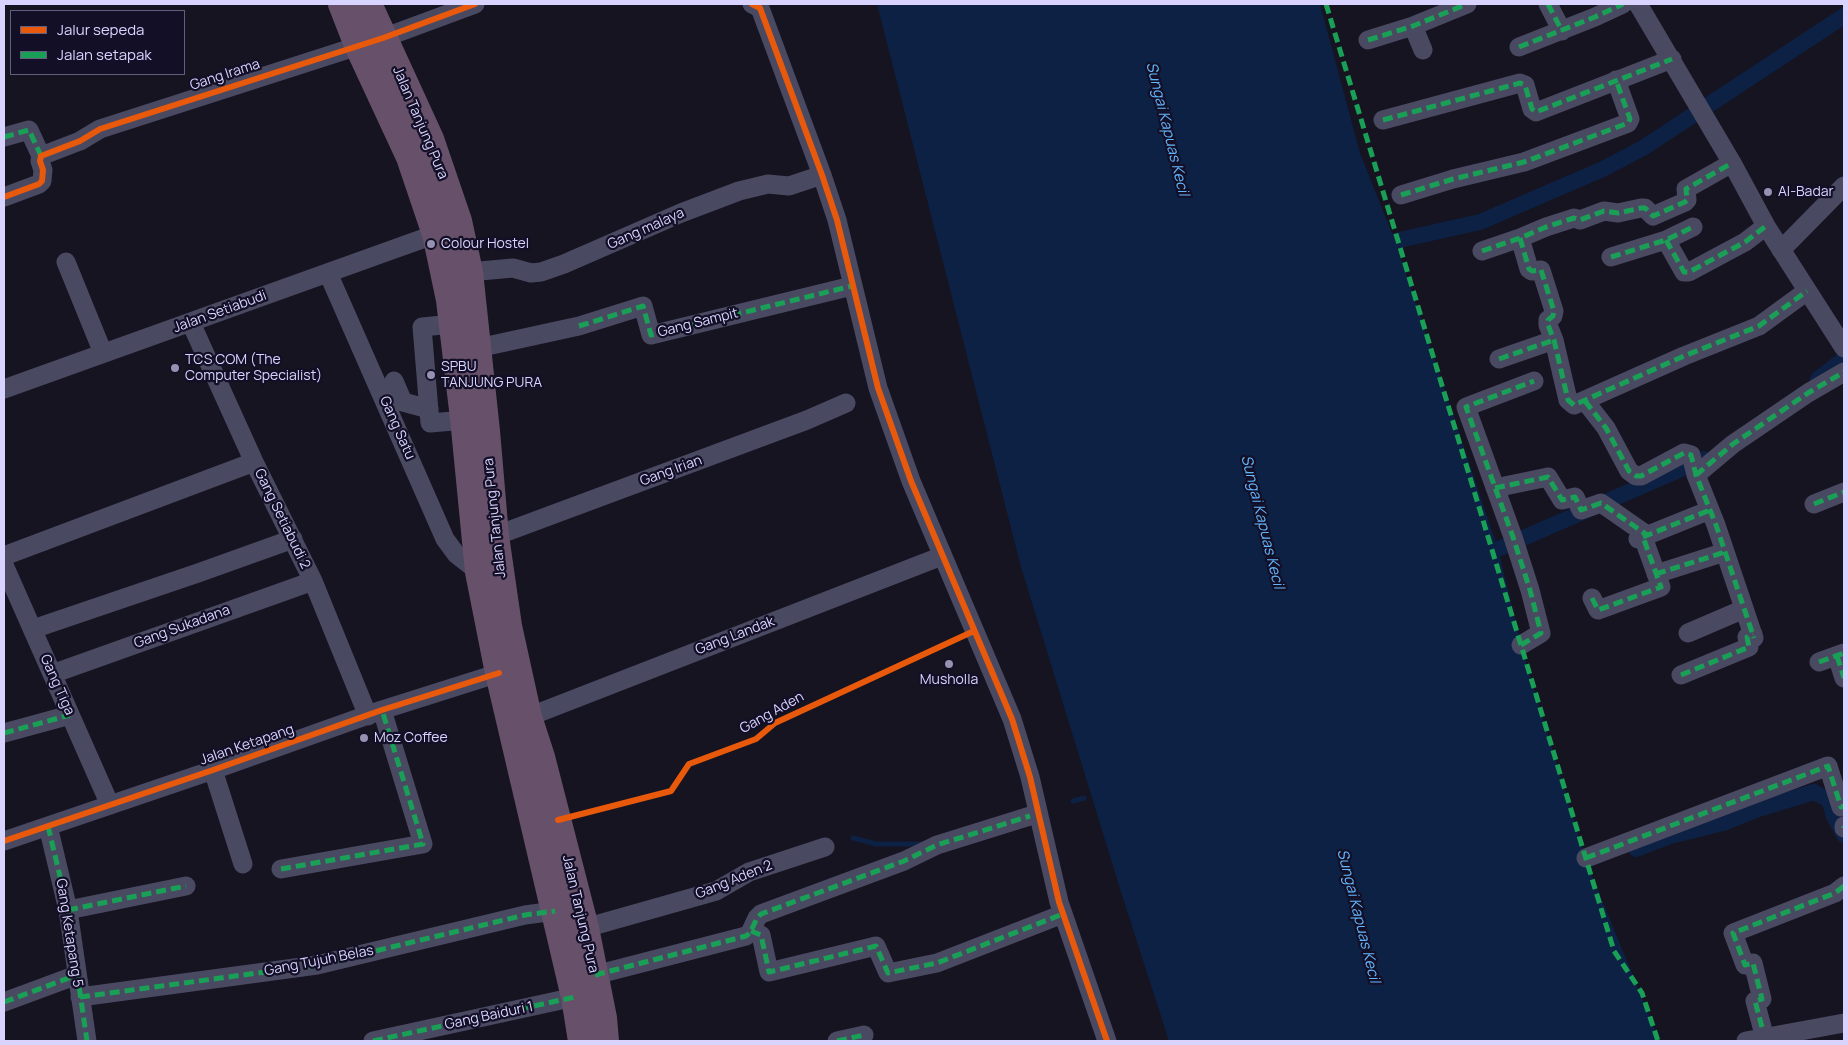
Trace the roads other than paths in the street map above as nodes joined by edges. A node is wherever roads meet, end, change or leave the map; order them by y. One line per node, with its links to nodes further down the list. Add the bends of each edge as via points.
1 (342, 4): 12 (highway, Jalan Tanjung Pura)
2 (368, 4): 12 (highway, Jalan Tanjung Pura)
3 (475, 4): 12 (street, Gang Irama)
4 (752, 4): 21 (street, via 760,8)
5 (1467, 4): 9 (street)
6 (1548, 4): 10 (street)
7 (1622, 4): 10 (street)
8 (1638, 4): 15 (street)
9 (1413, 26): 11 (street); 14 (street)
10 (1562, 31): 13 (street)
11 (1368, 40)
12 (371, 42): 19 (street, Gang Irama, via 100,129 80,141); 27 (highway, Jalan Tanjung Pura); 34 (highway, Jalan Tanjung Pura, via 430,139 458,221)
13 (1519, 47)
14 (1423, 50)
15 (1672, 59): 16 (street); 20 (street)
16 (1616, 80): 17 (street, via 1536,112 1532,109 1525,85 1520,83); 23 (street, via 1630,119 1628,123 1524,162)
17 (1383, 120)
18 (4, 137): 19 (street, via 29,130)
19 (41, 156): 24 (street, via 42,181)
20 (1732, 163): 25 (street); 28 (street, via 1686,189 1685,202 1653,216 1645,208 1618,213 1604,210)
21 (822, 175): 34 (street, Gang malaya, via 789,186 768,184 739,191 541,272 512,268); 36 (street, via 837,220)
22 (1844, 186): 30 (street)
23 (1401, 195)
24 (4, 197)
25 (1766, 226): 29 (street, via 1745,242 1688,272 1684,272); 30 (street)
26 (1693, 227): 29 (street)
27 (436, 234): 35 (street, Jalan Setiabudi); 39 (highway, Jalan Tanjung Pura)
28 (1520, 238): 31 (street); 40 (street, via 1529,269 1541,270 1554,311 1548,322)
29 (1666, 240): 32 (street)
30 (1781, 250): 37 (street)
31 (1482, 251)
32 (1611, 257)
33 (66, 262): 43 (street)
34 (469, 272): 42 (highway, Jalan Tanjung Pura)
35 (328, 273): 38 (street, Jalan Setiabudi); 66 (street, Gang Satu, via 445,539 456,554)
36 (852, 286): 42 (street, Gang Sampit, via 651,335 643,306 578,326); 64 (street, via 878,388)
37 (1807, 291): 41 (street); 49 (street, via 1759,326)
38 (191, 323): 43 (street, Jalan Setiabudi); 53 (street, Gang Setiabudi 2)
39 (453, 324): 51 (street, via 422,327); 52 (highway, Jalan Tanjung Pura)
40 (1554, 340): 44 (street); 49 (street, via 1568,400 1574,405)
41 (1843, 345)
42 (478, 348): 59 (highway, Jalan Tanjung Pura)
43 (103, 353): 48 (street, Jalan Setiabudi)
44 (1499, 359)
45 (1844, 372): 54 (street)
46 (1534, 380): 55 (street, via 1466,407)
47 (394, 381): 51 (street, via 403,402)
48 (4, 389)
49 (1585, 401): 54 (street, via 1606,428 1629,471 1636,476 1684,453)
50 (846, 403): 59 (street, Gang Irian)
51 (429, 409): 52 (street, via 430,423)
52 (464, 420): 66 (highway, Jalan Tanjung Pura)
53 (254, 462): 61 (street, Gang Setiabudi 2); 63 (street)
54 (1694, 468): 58 (street)
55 (1495, 488): 60 (street, via 1548,477 1562,500 1575,497 1581,510 1602,503); 73 (street, via 1530,590 1541,633)
56 (1844, 492): 57 (street)
57 (1814, 504)
58 (1710, 510): 60 (street); 62 (street)
59 (495, 536): 81 (highway, Jalan Tanjung Pura, via 508,626)
60 (1643, 537): 67 (street)
61 (293, 538): 68 (street, Gang Setiabudi 2); 71 (street)
62 (1725, 552): 67 (street); 70 (street)
63 (4, 556)
64 (942, 556): 81 (street, Gang Landak); 98 (street, via 1012,719 1030,777)
65 (4, 565): 71 (street, Gang Tiga)
66 (479, 572): 75 (highway, Jalan Tanjung Pura)
67 (1656, 574): 69 (street, via 1661,587 1598,610)
68 (313, 581): 76 (street, Gang Sukadana); 79 (street, Gang Setiabudi 2)
69 (1592, 598)
70 (1744, 609): 72 (street); 77 (street, via 1753,636 1747,637 1749,647)
71 (33, 629): 76 (street, Gang Tiga)
72 (1688, 633)
73 (1521, 645)
74 (1833, 657): 78 (street)
75 (499, 673): 79 (street, Jalan Ketapang); 84 (highway, Jalan Tanjung Pura)
76 (52, 674): 80 (street, Gang Tiga)
77 (1681, 675)
78 (1844, 678)
79 (375, 713): 83 (street, Jalan Ketapang); 93 (street, Gang Setiabudi 2, via 423,844)
80 (70, 715): 82 (street); 85 (street, Gang Tiga)
81 (528, 717): 84 (highway, Jalan Tanjung Pura)
82 (4, 734)
83 (213, 770): 85 (street, Jalan Ketapang); 92 (street)
84 (534, 773): 97 (highway, Jalan Tanjung Pura); 99 (highway, Jalan Tanjung Pura)
85 (110, 805): 88 (street, Jalan Ketapang)
86 (1844, 806): 91 (street, via 1841,806 1828,766)
87 (1030, 816): 100 (street, via 937,845 904,861 761,914)
88 (48, 826): 89 (street, Jalan Ketapang); 96 (street, Gang Ketapang 5)
89 (4, 841)
90 (825, 847): 99 (street, Gang Aden 2, via 749,872 716,891)
91 (1586, 858)
92 (243, 864)
93 (281, 869)
94 (186, 886): 96 (street)
95 (1844, 886): 107 (street, via 1835,893 1733,933 1744,965 1753,963 1762,999 1755,1001)
96 (68, 910): 102 (street, Gang Ketapang 5)
97 (555, 911): 103 (street, Gang Tujuh Belas, via 317,965); 104 (highway, Jalan Tanjung Pura)
98 (1063, 914): 100 (street, via 937,963 888,973 876,946 769,972 761,935); 114 (street)
99 (585, 928): 101 (highway, Jalan Tanjung Pura)
100 (751, 931): 101 (street, via 746,936)
101 (595, 975): 112 (highway, Jalan Tanjung Pura)
102 (77, 976): 103 (street, Gang Ketapang 5); 105 (street)
103 (80, 997): 109 (street, Gang Ketapang 5)
104 (575, 997): 110 (street, Gang Baiduri 1); 111 (highway, Jalan Tanjung Pura)
105 (4, 1002)
106 (1844, 1023): 115 (street)
107 (1762, 1027)
108 (864, 1035): 113 (street)
109 (87, 1041)
110 (373, 1041)
111 (582, 1041)
112 (605, 1041)
113 (836, 1041)
114 (1108, 1041)
115 (1746, 1041)

